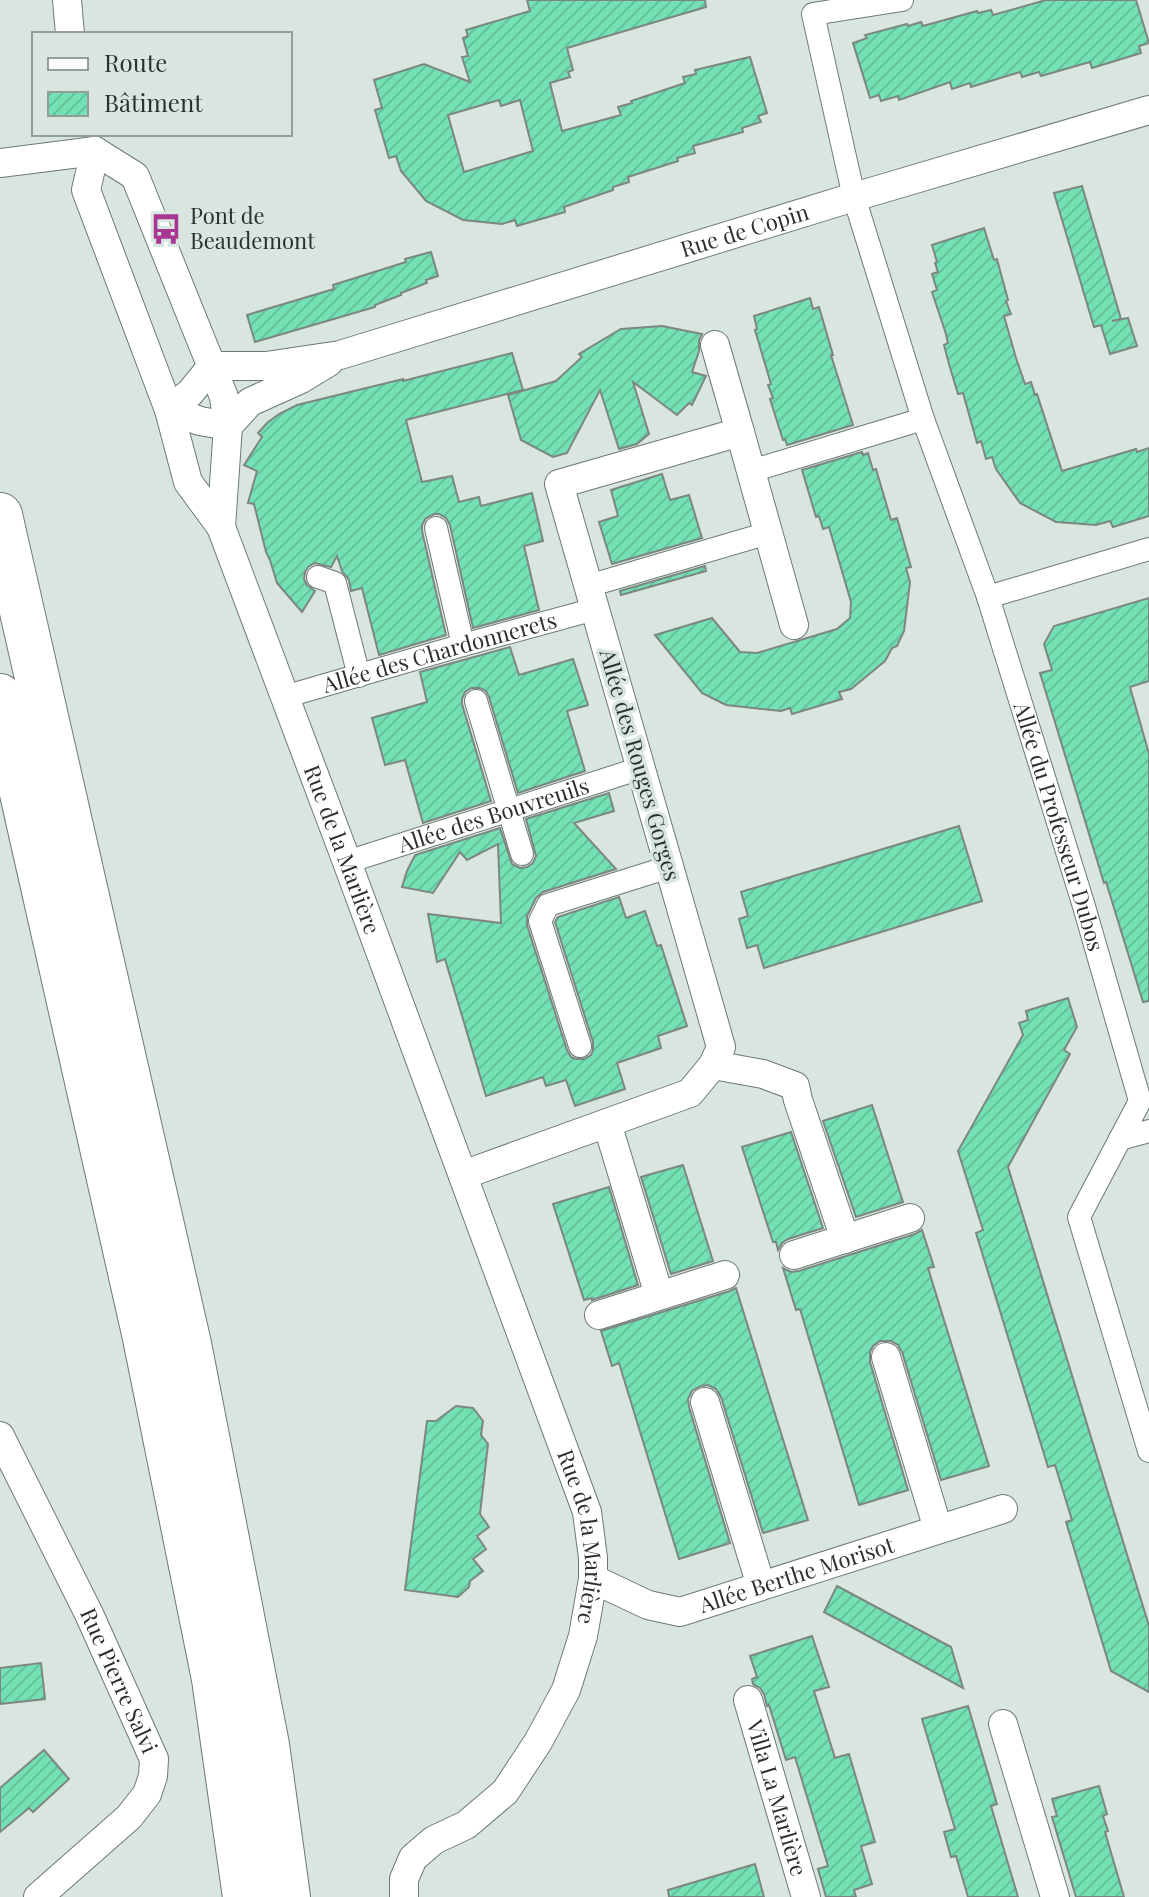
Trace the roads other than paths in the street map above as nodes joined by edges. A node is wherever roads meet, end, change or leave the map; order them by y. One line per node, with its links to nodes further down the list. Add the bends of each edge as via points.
1 (67, 0): 3 (street)
2 (902, 0): 7 (street, Allée du Professeur Dubos, via 813,14)
3 (70, 32)
4 (1149, 110): 7 (street, Rue de Copin)
5 (91, 142): 6 (street); 10 (street, Rue de la Marlière, via 135,176); 11 (street, Rue de la Marlière, via 86,190)
6 (12, 161)
7 (854, 197): 9 (street, Rue de Copin); 12 (street, Allée du Professeur Dubos)
8 (715, 345): 14 (street)
9 (340, 355): 10 (street, Rue de Copin, via 266,366); 13 (street, Rue de Copin, via 250,402)
10 (212, 366): 11 (street); 13 (street, Rue de la Marlière)
11 (169, 410): 13 (street); 17 (street, Rue de la Marlière, via 188,482)
12 (923, 419): 15 (street); 22 (street, Allée du Professeur Dubos)
13 (228, 426): 17 (street, Rue de la Marlière)
14 (740, 432): 15 (street); 23 (street, Allée des Rouges Gorges, via 559,484)
15 (751, 471): 19 (street)
16 (0, 515): 59 (highway, via 189,1344 267,1745)
17 (221, 527): 28 (street, Rue de la Marlière)
18 (436, 528): 25 (street)
19 (768, 533): 23 (street, Allée des Chardonnerets); 24 (street)
20 (1149, 549): 22 (street)
21 (318, 577): 26 (street, via 335,583)
22 (988, 597): 39 (street, Allée du Professeur Dubos, via 1140,1101)
23 (592, 598): 25 (street, Allée des Chardonnerets); 30 (street, Allée des Rouges Gorges)
24 (794, 625)
25 (463, 645): 26 (street, Allée des Chardonnerets)
26 (359, 676): 28 (street, Allée des Chardonnerets)
27 (0, 696): 58 (highway, via 155,1385 214,1679)
28 (284, 697): 33 (street, Rue de la Marlière)
29 (476, 701): 31 (street)
30 (641, 768): 31 (street, Allée des Bouvreuils); 34 (street, Allée des Rouges Gorges)
31 (508, 811): 32 (street); 33 (street, Allée des Bouvreuils)
32 (522, 854)
33 (347, 862): 40 (street, Rue de la Marlière)
34 (669, 867): 35 (street, via 548,905 540,921); 36 (street, Allée des Rouges Gorges)
35 (580, 1046)
36 (717, 1056): 37 (street, via 690,1093); 42 (street, via 795,1086)
37 (607, 1123): 40 (street); 45 (street)
38 (1149, 1131): 39 (street)
39 (1120, 1139): 50 (street, Allée du Professeur Dubos, via 1079,1217)
40 (463, 1175): 53 (street, Rue de la Marlière, via 587,1512)
41 (910, 1218): 42 (street)
42 (845, 1239): 43 (street)
43 (794, 1255)
44 (725, 1275): 45 (street)
45 (659, 1295): 46 (street)
46 (599, 1315)
47 (886, 1357): 52 (street)
48 (705, 1402): 54 (street)
49 (0, 1436): 57 (street, Rue Pierre Salvi, via 154,1759 147,1794 129,1817)
50 (1149, 1451)
51 (1003, 1509): 52 (street, Allée Berthe Morisot)
52 (938, 1529): 54 (street, Allée Berthe Morisot)
53 (593, 1579): 54 (street, Allée Berthe Morisot, via 648,1605 680,1612); 60 (street, Rue de la Marlière, via 566,1690 538,1742 505,1792 466,1825 434,1840 413,1858 404,1879)
54 (761, 1586)
55 (748, 1700): 61 (street, Villa La Marlière)
56 (1003, 1724): 62 (street)
57 (38, 1897)
58 (245, 1897)
59 (288, 1897)
60 (404, 1897)
61 (806, 1897)
62 (1055, 1897)

